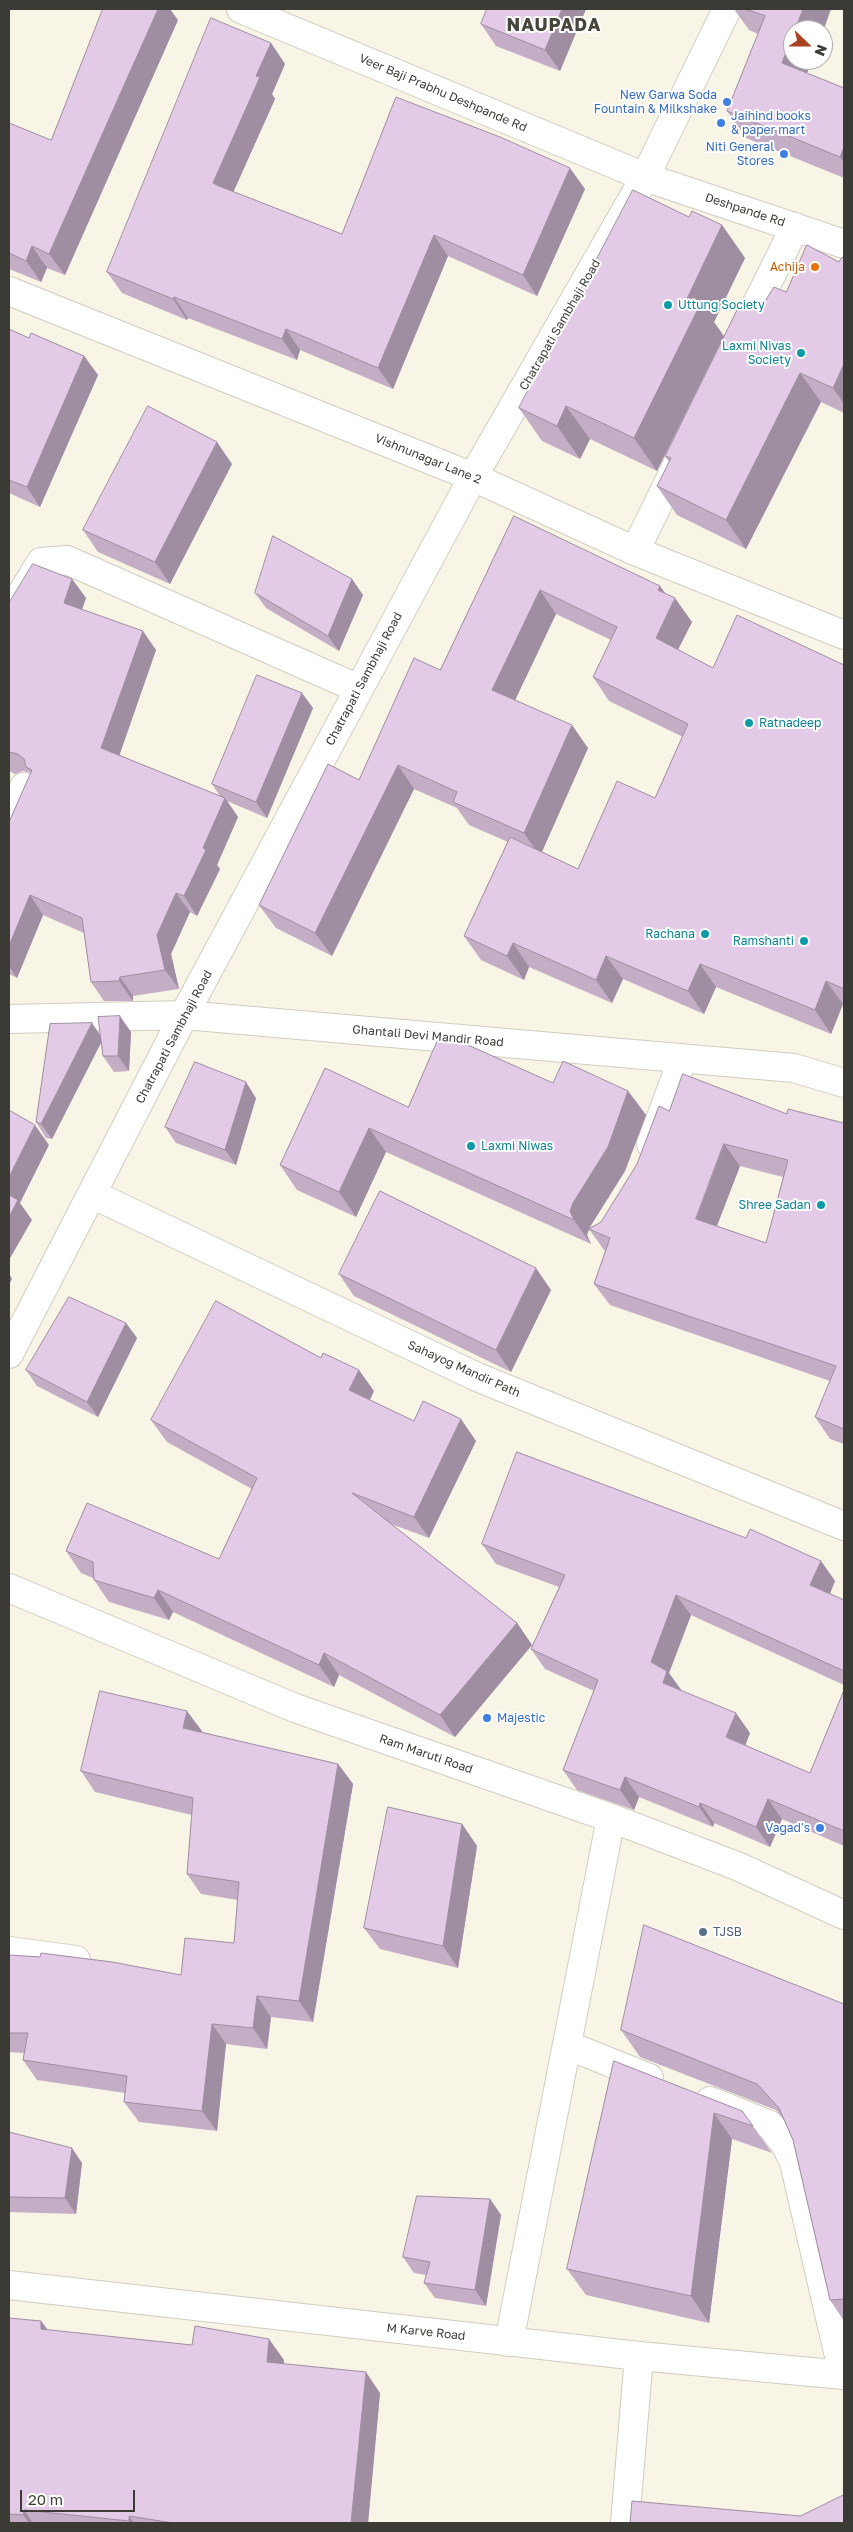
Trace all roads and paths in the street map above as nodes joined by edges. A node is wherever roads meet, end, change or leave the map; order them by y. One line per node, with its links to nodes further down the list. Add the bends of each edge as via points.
1 (241, 9): 3 (street, Veer Baji Prabhu Deshpande Rd)
2 (727, 9): 3 (street, Chatrapati Sambhaji Road)
3 (645, 177): 4 (street, Deshpande Rd); 9 (street, Chatrapati Sambhaji Road)
4 (795, 227): 5 (street, Deshpande Rd); 7 (street)
5 (844, 244)
6 (9, 291): 9 (street, Vishnunagar Lane 2)
7 (726, 367)
8 (691, 437): 10 (street)
9 (472, 477): 10 (street, Vishnunagar Lane 2); 13 (street, Chatrapati Sambhaji Road)
10 (635, 551): 12 (street, Vishnunagar Lane 2)
11 (9, 614): 13 (street, via 41,562 67,560)
12 (844, 635)
13 (359, 689): 16 (street, Chatrapati Sambhaji Road)
14 (24, 787): 15 (street)
15 (9, 818)
16 (184, 1015): 17 (street, Ghantali Devi Mandir Road); 18 (street, Ghantali Devi Mandir Road); 21 (street, Chatrapati Sambhaji Road)
17 (9, 1019)
18 (684, 1058): 19 (street, Ghantali Devi Mandir Road, via 794,1068); 20 (street)
19 (844, 1083)
20 (642, 1169)
21 (92, 1194): 22 (street, Chatrapati Sambhaji Road); 23 (street, Sahayog Mandir Path, via 477,1377)
22 (9, 1354)
23 (844, 1526)
24 (9, 1588): 25 (street, Ram Maruti Road, via 295,1708)
25 (610, 1818): 26 (street, Ram Maruti Road, via 737,1866); 29 (street)
26 (844, 1915)
27 (9, 1951): 28 (street)
28 (98, 1963)
29 (567, 2045): 31 (street); 33 (street, via 770,2125 794,2162)
30 (9, 2285): 31 (street, M Karve Road)
31 (509, 2342): 32 (street, M Karve Road)
32 (639, 2356): 33 (street, M Karve Road); 34 (street)
33 (842, 2365)
34 (625, 2523)

